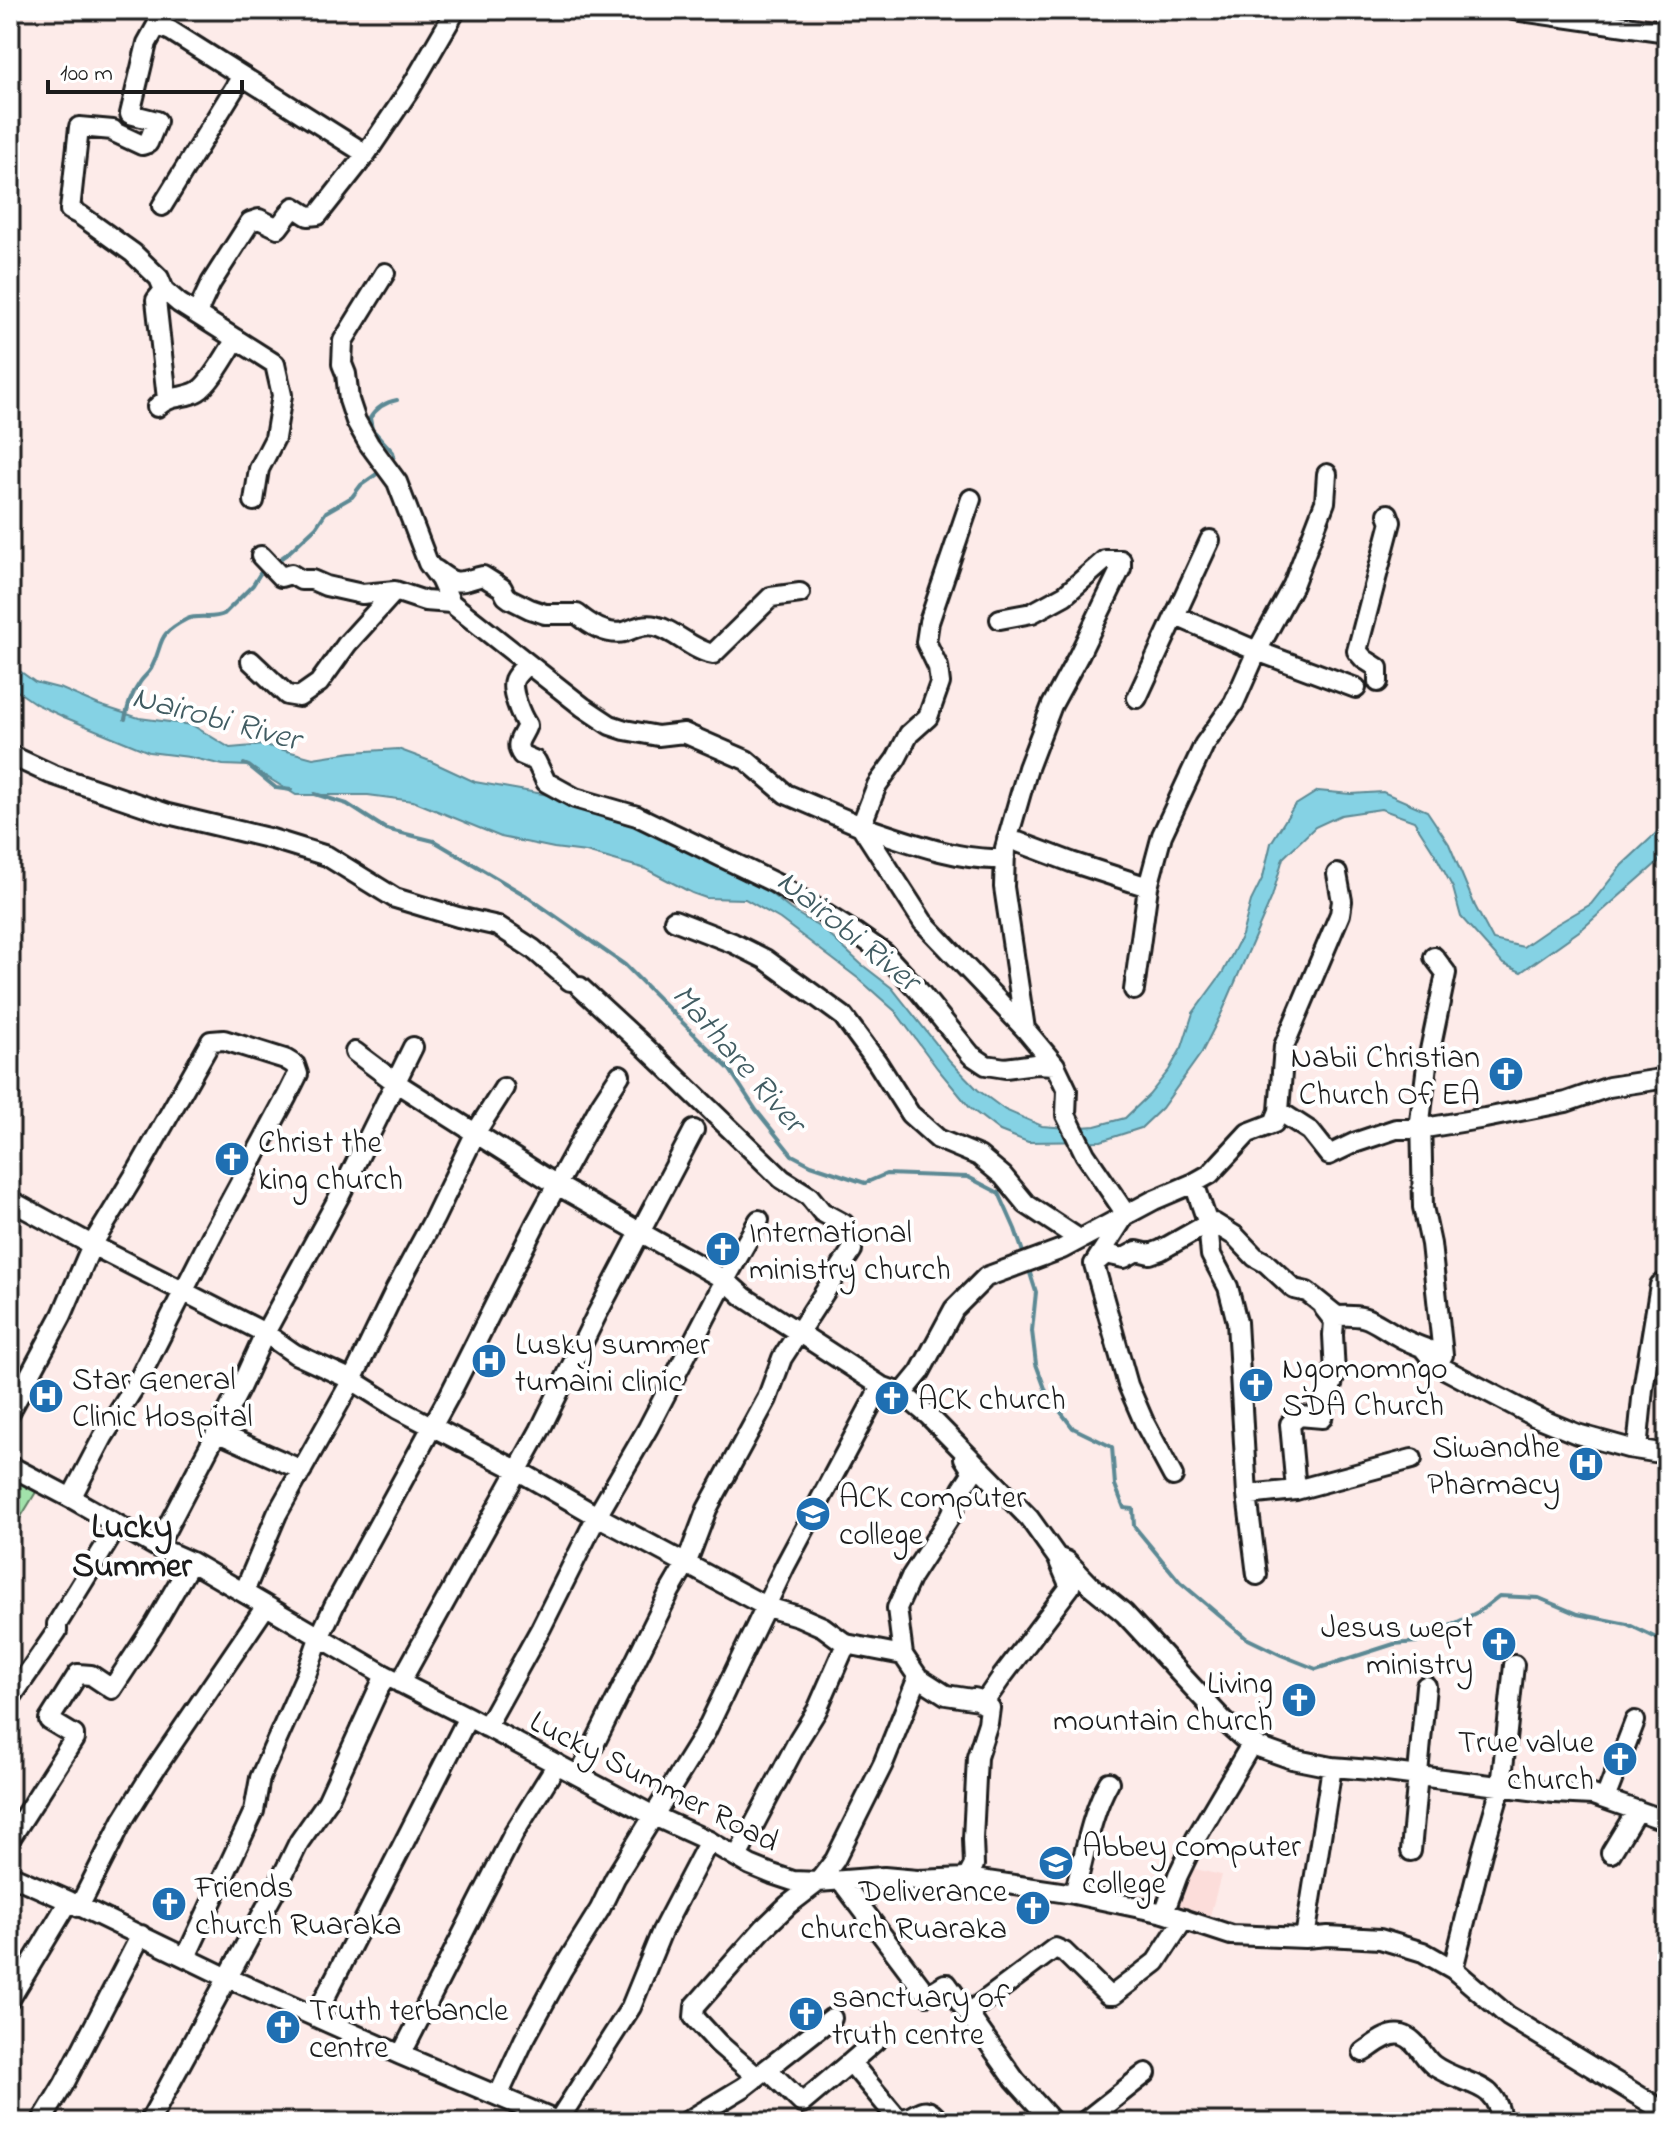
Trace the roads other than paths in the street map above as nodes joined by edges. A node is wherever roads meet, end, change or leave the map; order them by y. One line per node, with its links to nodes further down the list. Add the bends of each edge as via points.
1 (1514, 10): 4 (street)
2 (447, 13): 6 (street, via 410,89)
3 (162, 18): 5 (street, via 171,31); 9 (street, via 147,43 130,114 157,121 148,143 113,130 79,127 70,210 133,253)
4 (1667, 32)
5 (242, 76): 6 (street); 7 (street)
6 (366, 154): 10 (street, via 318,215 308,216 294,207 278,228 259,219 250,222)
7 (162, 206)
8 (385, 273): 18 (street, via 343,341 342,364 356,421 397,482)
9 (164, 290): 10 (street); 11 (street, via 156,300 162,403 197,392)
10 (197, 313): 11 (street)
11 (236, 339): 14 (street, via 275,364 282,395 275,438 259,469)
12 (1327, 474): 24 (street, via 1325,502 1307,551)
13 (971, 499): 31 (street, via 929,622 926,642 940,683 928,717 909,734 877,785)
14 (254, 501)
15 (1388, 514): 27 (street, via 1391,522 1357,651 1378,668)
16 (1210, 540): 22 (street)
17 (267, 563): 19 (street, via 281,577 291,574 362,594)
18 (428, 563): 20 (street, via 452,582 483,576 510,599 545,614 577,614 609,632 657,626 713,654 771,597); 21 (street)
19 (395, 591): 21 (street); 25 (street, via 319,683 299,697 287,695)
20 (800, 593)
21 (451, 603): 26 (street)
22 (1176, 616): 24 (street); 29 (street)
23 (1000, 619): 32 (street, via 1032,613 1065,595 1105,560 1121,560 1052,705)
24 (1257, 651): 28 (street); 34 (street, via 1234,703 1204,745 1175,805)
25 (251, 661)
26 (528, 664): 31 (street, via 610,725 658,736 684,733 746,760 786,794); 41 (street, via 512,685 527,725 518,744 522,755 536,761 546,782 575,798 637,816 753,872 857,934 884,953 971,1055 986,1065)
27 (1378, 682)
28 (1356, 688)
29 (1137, 698)
30 (10, 755): 55 (street, via 168,814 327,856 395,898 498,926 575,984 782,1179)
31 (861, 826): 32 (street, via 988,861); 38 (street, via 923,922)
32 (1006, 849): 34 (street, via 1018,842); 38 (street, via 1004,887)
33 (1337, 874): 46 (street, via 1340,914 1284,1046)
34 (1148, 887): 37 (street)
35 (674, 920): 58 (street, via 765,959 843,1016 910,1114 938,1139 979,1156 1026,1204)
36 (1434, 957): 47 (street, via 1446,973)
37 (1134, 990)
38 (1025, 1029): 41 (street)
39 (413, 1047): 44 (street)
40 (355, 1052): 44 (street)
41 (1055, 1065): 53 (street, via 1067,1090 1066,1115)
42 (620, 1075): 51 (street)
43 (1667, 1078): 47 (street)
44 (395, 1082): 49 (street); 67 (street)
45 (504, 1088): 49 (street)
46 (1279, 1111): 47 (street, via 1310,1131 1329,1155 1396,1129); 50 (street, via 1274,1123 1248,1133 1210,1174)
47 (1419, 1129): 68 (street, via 1421,1118 1423,1207)
48 (694, 1130): 57 (street)
49 (476, 1132): 51 (street); 69 (street)
50 (1194, 1183): 53 (street); 56 (street)
51 (557, 1185): 57 (street); 73 (street)
52 (15, 1203): 59 (street)
53 (1126, 1214): 58 (street); 61 (street)
54 (759, 1220): 62 (street)
55 (844, 1224)
56 (1208, 1224): 61 (street, via 1150,1254 1106,1254); 65 (street, via 1235,1236 1294,1289); 84 (street, via 1211,1255 1228,1287 1237,1322)
57 (641, 1232): 62 (street); 81 (street)
58 (1079, 1239): 71 (street, via 986,1277 954,1309)
59 (92, 1245): 64 (street); 64 (street, via 211,1041 224,1040 285,1059 298,1074); 72 (street)
60 (852, 1250): 66 (street)
61 (1094, 1264): 82 (street, via 1128,1385)
62 (725, 1280): 66 (street); 86 (street)
63 (1660, 1285): 76 (street)
64 (184, 1291): 67 (street); 85 (street)
65 (1317, 1300): 68 (street, via 1337,1316 1360,1314 1380,1323); 83 (street, via 1334,1321 1335,1374 1322,1418 1299,1416 1290,1424)
66 (798, 1332): 70 (street); 91 (street, via 707,1509)
67 (265, 1333): 69 (street, via 295,1354); 74 (street)
68 (1440, 1360): 76 (street, via 1536,1417)
69 (352, 1380): 73 (street); 80 (street)
70 (881, 1386): 71 (street); 95 (street)
71 (902, 1394): 75 (street)
72 (10, 1412)
73 (431, 1426): 81 (street); 96 (street)
74 (216, 1432): 80 (street); 88 (street)
75 (955, 1444): 89 (street, via 1029,1518); 98 (street, via 973,1472 897,1608)
76 (1637, 1449): 77 (street)
77 (1667, 1454)
78 (1412, 1459): 83 (street)
79 (10, 1466): 85 (street, Lucky Summer Road)
80 (302, 1470): 93 (street)
81 (517, 1470): 86 (street); 101 (street)
82 (1173, 1476)
83 (1296, 1490): 84 (street)
84 (1247, 1495): 92 (street)
85 (71, 1498): 87 (street, Lucky Summer Road)
86 (597, 1516): 91 (street); 107 (street)
87 (118, 1525): 88 (street, Lucky Summer Road); 103 (street, via 57,1631)
88 (157, 1547): 90 (street, Lucky Summer Road)
89 (1057, 1557): 104 (street, via 1070,1587); 108 (street, via 1124,1613 1224,1721)
90 (191, 1562): 93 (street, Lucky Summer Road); 119 (street, via 112,1689 91,1675 78,1674 49,1720 74,1739)
91 (687, 1562): 95 (street); 111 (street)
92 (1257, 1575)
93 (244, 1592): 94 (street, Lucky Summer Road)
94 (266, 1606): 96 (street, Lucky Summer Road); 129 (street, via 151,1775)
95 (767, 1607): 97 (street, via 823,1627); 117 (street, via 705,1733)
96 (319, 1638): 101 (street, Lucky Summer Road); 134 (street, via 260,1778 254,1811)
97 (846, 1644): 98 (street); 123 (street, via 817,1710)
98 (903, 1655): 100 (street)
99 (1514, 1665): 114 (street)
100 (918, 1677): 104 (street, via 946,1695); 126 (street, via 883,1764 835,1860)
101 (392, 1679): 105 (street, Lucky Summer Road); 136 (street)
102 (1426, 1686): 112 (street)
103 (10, 1699)
104 (985, 1701): 125 (street, via 974,1698 990,1708 977,1757 974,1865)
105 (468, 1717): 107 (street, Lucky Summer Road); 139 (street)
106 (1635, 1721): 115 (street)
107 (486, 1727): 109 (street, Lucky Summer Road)
108 (1252, 1743): 110 (street); 130 (street, via 1196,1838)
109 (557, 1764): 111 (street, Lucky Summer Road); 143 (street, via 514,1833)
110 (1332, 1767): 112 (street); 133 (street)
111 (579, 1775): 117 (street, Lucky Summer Road)
112 (1416, 1775): 114 (street); 121 (street)
113 (1109, 1782): 128 (street)
114 (1501, 1787): 115 (street); 135 (street)
115 (1605, 1799): 116 (street)
116 (1637, 1810): 118 (street); 122 (street)
117 (654, 1816): 120 (street, Lucky Summer Road); 147 (street, via 562,1970)
118 (1667, 1821)
119 (10, 1839)
120 (709, 1841): 123 (street, Lucky Summer Road); 151 (street, via 662,1931 631,2007)
121 (1411, 1851)
122 (1611, 1853)
123 (737, 1857): 126 (street, Lucky Summer Road, via 793,1881)
124 (10, 1875): 129 (street)
125 (967, 1878): 126 (street, Lucky Summer Road); 128 (street, Lucky Summer Road)
126 (818, 1882): 145 (street, via 764,1928 695,2006 694,2017 718,2043)
127 (845, 1886): 138 (street, via 927,1995 947,1984)
128 (1074, 1894): 130 (street, Lucky Summer Road)
129 (74, 1904): 132 (street); 137 (street)
130 (1164, 1913): 131 (street, Lucky Summer Road)
131 (1184, 1919): 133 (street, Lucky Summer Road, via 1231,1935); 138 (street, via 1156,1962 1113,1995 1055,1948)
132 (141, 1935): 134 (street); 149 (street)
133 (1305, 1938): 135 (street, Lucky Summer Road, via 1380,1939 1423,1952)
134 (186, 1957): 136 (street)
135 (1453, 1969): 148 (street, Lucky Summer Road, via 1508,2016)
136 (228, 1978): 139 (street); 150 (street)
137 (10, 1999)
138 (968, 2013): 154 (street, via 1015,2080)
139 (315, 2017): 143 (street)
140 (832, 2018): 145 (street)
141 (880, 2037): 144 (street)
142 (1363, 2052): 156 (street, via 1390,2035 1409,2038 1446,2074 1491,2095)
143 (401, 2055): 147 (street)
144 (850, 2063): 145 (street, via 802,2103); 153 (street, via 898,2119 925,2110)
145 (762, 2073): 152 (street)
146 (1146, 2073): 155 (street)
147 (498, 2096): 151 (street)
148 (1667, 2113)
149 (41, 2122)
150 (149, 2122)
151 (559, 2122)
152 (686, 2122)
153 (940, 2122)
154 (1053, 2122)
155 (1084, 2122)
156 (1501, 2122)

